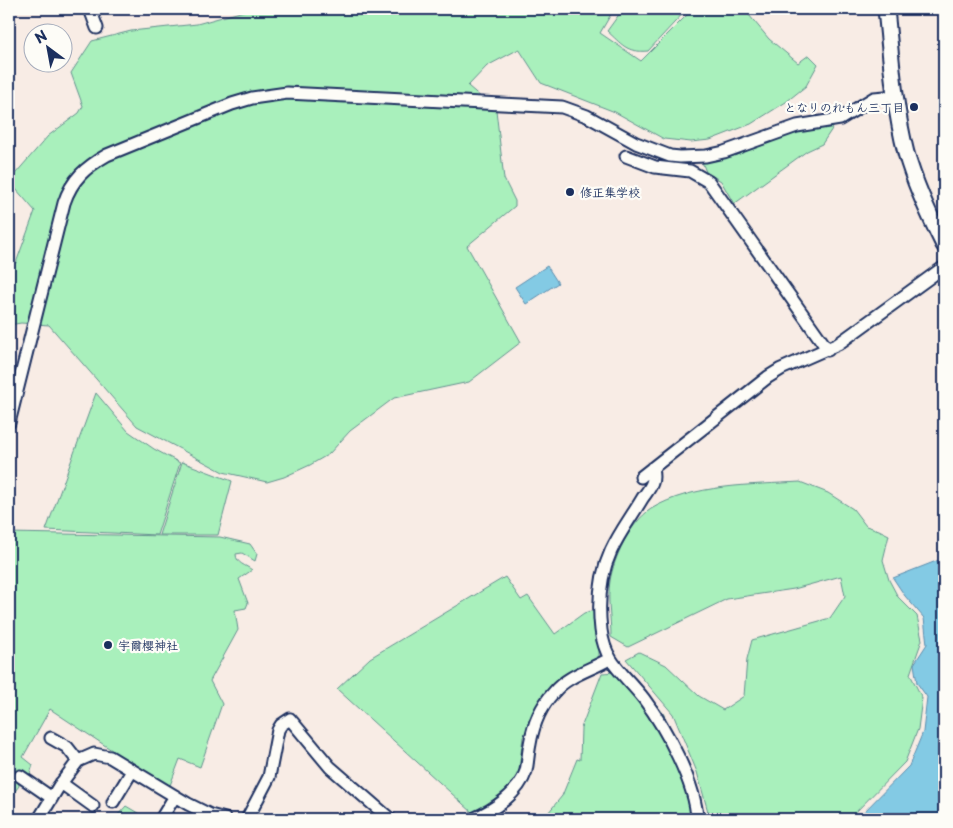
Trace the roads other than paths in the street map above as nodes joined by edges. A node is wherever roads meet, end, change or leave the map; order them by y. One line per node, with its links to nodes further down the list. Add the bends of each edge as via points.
1 (90, 9): 3 (street)
2 (886, 9): 4 (main road)
3 (97, 28)
4 (896, 96): 6 (main road, via 912,172); 9 (street, via 874,98 840,119 796,126 724,152 680,157 636,143 587,116 562,107 287,93 232,104 107,155 76,178 64,204)
5 (626, 156): 8 (street, via 655,167 690,171 709,182)
6 (944, 245)
7 (944, 268): 8 (street)
8 (828, 350): 10 (street, via 768,377)
9 (9, 423)
10 (652, 468): 11 (street); 12 (street, via 652,483 606,565 600,595 600,618 604,648)
11 (641, 477)
12 (609, 659): 27 (street, via 576,674 553,692 533,729 521,780 506,798); 28 (street, via 643,698 665,733 686,774)
13 (51, 738): 14 (street, via 67,747)
14 (78, 761): 15 (street, via 94,754 102,755); 17 (street)
15 (132, 771): 18 (street); 20 (street)
16 (20, 776): 19 (street)
17 (61, 783): 19 (street); 21 (street)
18 (175, 796): 22 (street); 24 (street)
19 (52, 798): 23 (street)
20 (112, 802)
21 (93, 806)
22 (219, 818)
23 (39, 819)
24 (161, 819)
25 (247, 819): 26 (street, via 269,777 278,730 290,719 330,767)
26 (390, 819)
27 (473, 819)
28 (697, 819)

